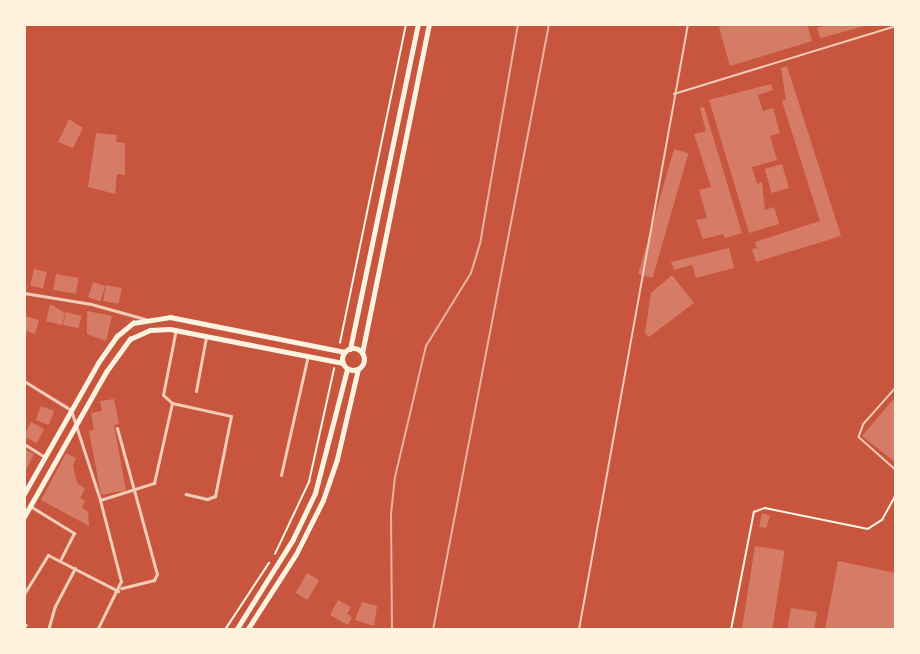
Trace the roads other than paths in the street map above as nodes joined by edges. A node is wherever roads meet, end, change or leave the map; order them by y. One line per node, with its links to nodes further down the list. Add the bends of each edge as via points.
1 (418, 24): 10 (main road)
2 (429, 24): 11 (main road)
3 (688, 24): 5 (lane)
4 (896, 26): 5 (lane)
5 (673, 94): 41 (lane)
6 (24, 293): 7 (street, via 91,304)
7 (146, 319): 10 (main road, via 170,317); 20 (main road, via 133,323 117,336)
8 (176, 329): 9 (main road); 19 (street, via 163,395); 21 (main road, via 156,329 130,339 114,357)
9 (207, 335): 12 (main road); 18 (street)
10 (348, 350): 11 (main road); 13 (main road)
11 (362, 353): 15 (main road, via 364,360)
12 (308, 355): 13 (main road); 26 (street)
13 (343, 363): 14 (main road)
14 (347, 369): 15 (main road); 39 (main road, via 315,492 293,539)
15 (358, 369): 40 (main road, via 323,500 296,554)
16 (24, 381): 20 (street)
17 (896, 388): 25 (lane, via 864,424 859,437)
18 (196, 391)
19 (172, 403): 27 (street, via 154,483); 29 (street, via 231,416 215,496 207,499)
20 (71, 410): 21 (street); 24 (main road)
21 (76, 424): 30 (street); 31 (main road)
22 (117, 428): 27 (street)
23 (24, 444): 24 (street)
24 (45, 457): 28 (main road)
25 (896, 470)
26 (281, 475)
27 (136, 489): 30 (street); 35 (street, via 157,574 154,580)
28 (24, 494)
29 (186, 494)
30 (100, 500): 35 (street, via 120,573)
31 (30, 506): 32 (main road); 33 (street, via 74,533)
32 (24, 515)
33 (61, 559): 34 (street); 36 (street, via 46,556)
34 (75, 568): 35 (street); 37 (street, via 55,606)
35 (119, 590): 38 (street)
36 (24, 594)
37 (48, 630)
38 (97, 630)
39 (236, 630)
40 (247, 630)
41 (579, 630)

